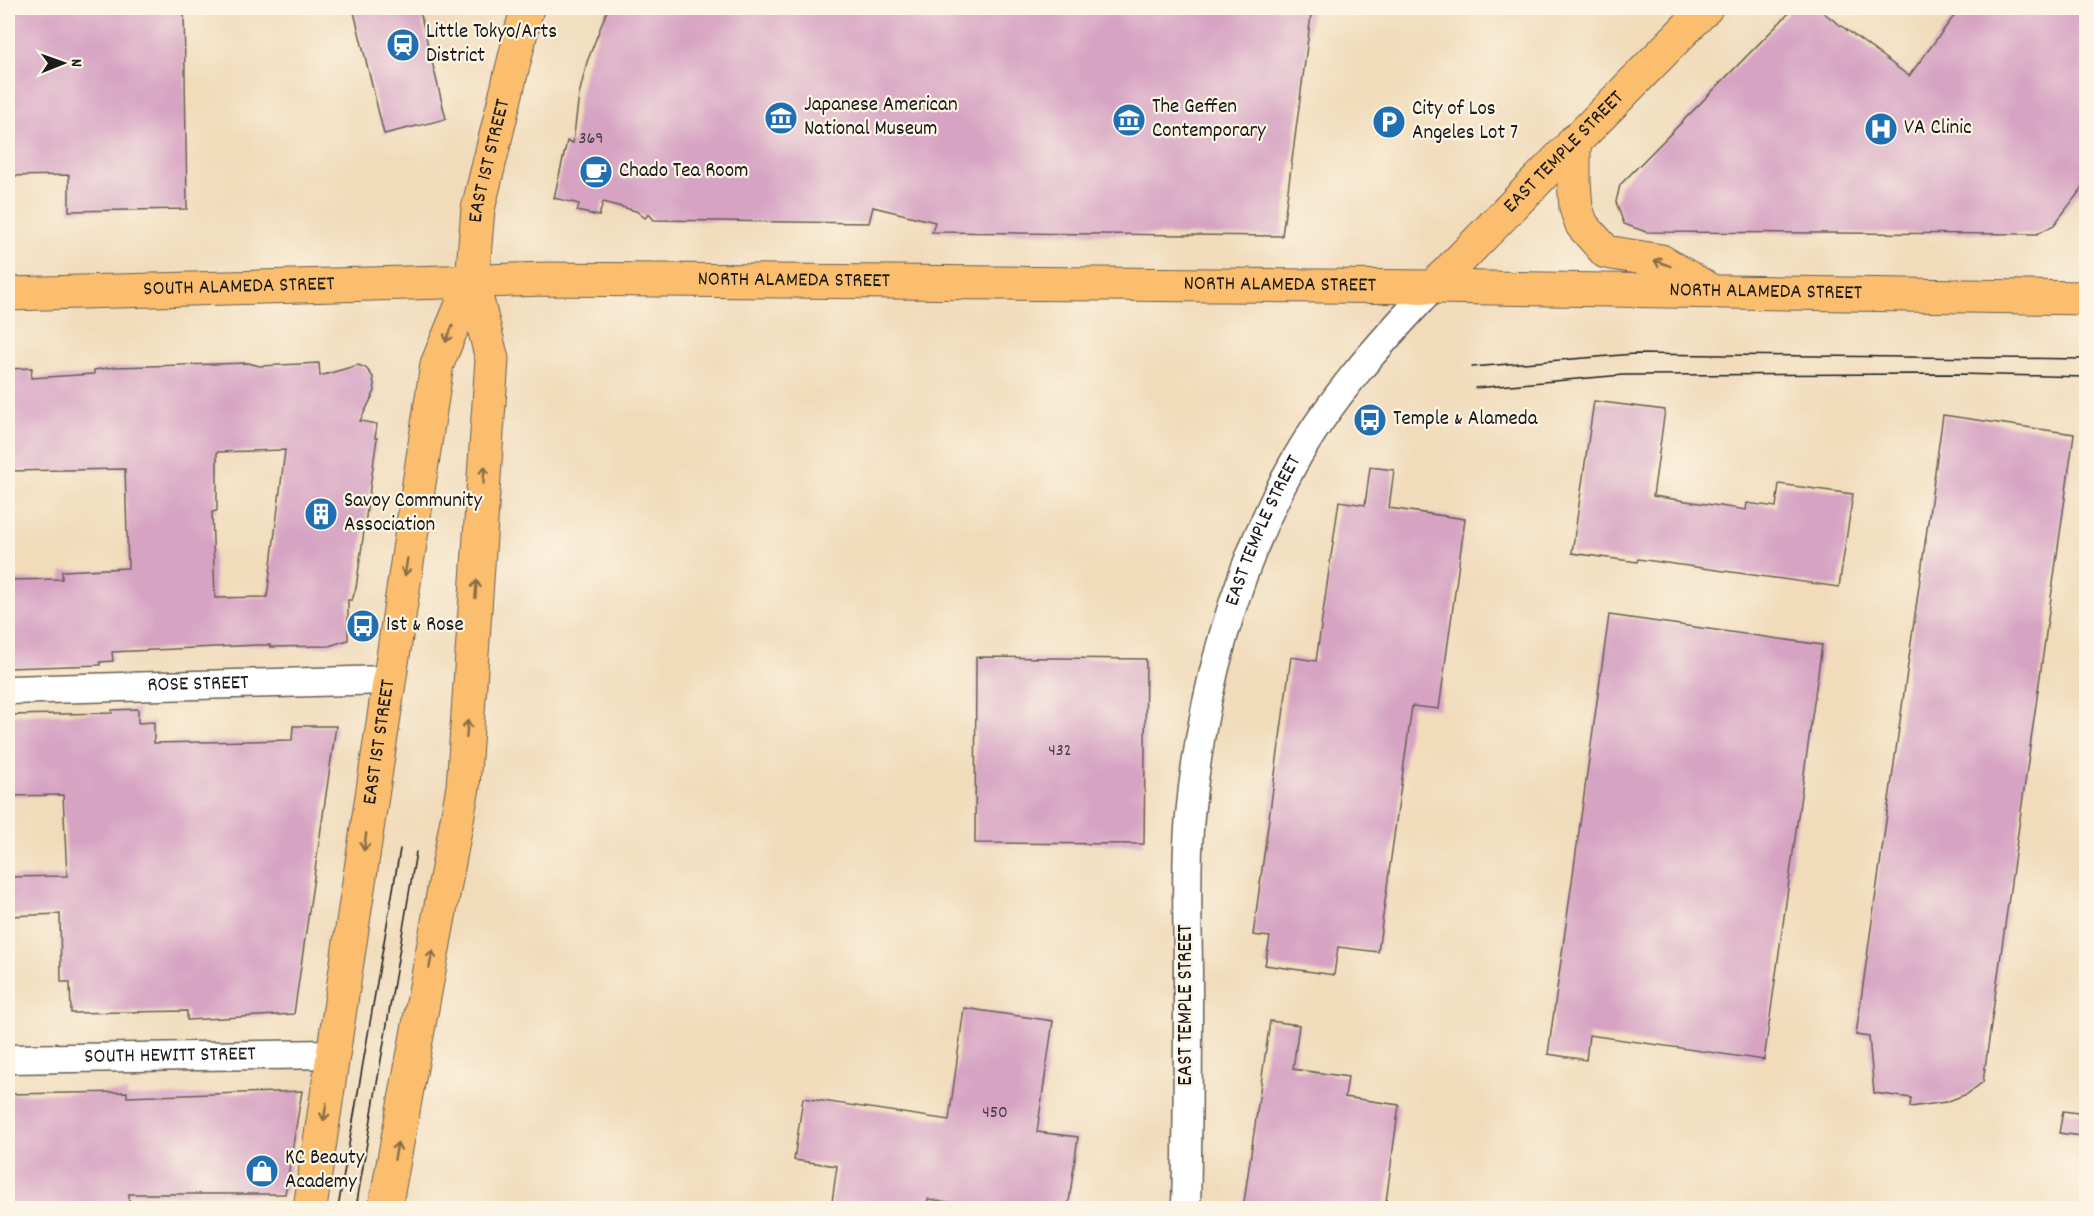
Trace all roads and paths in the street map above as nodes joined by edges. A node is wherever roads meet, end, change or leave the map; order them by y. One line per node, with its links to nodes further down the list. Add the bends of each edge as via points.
1 (527, 8): 4 (main road, EAST 1ST STREET, via 478,209)
2 (1706, 8): 3 (main road, EAST TEMPLE STREET)
3 (1574, 141): 5 (main road, EAST TEMPLE STREET); 6 (main road, one-way to 3, via 1661,261 1606,252 1582,225 1576,208)
4 (472, 280): 5 (main road, NORTH ALAMEDA STREET); 7 (main road, SOUTH ALAMEDA STREET); 9 (main road, EAST 1ST STREET, one-way to 9, via 436,364); 14 (main road, EAST 1ST STREET, one-way to 4, via 463,787 492,359)
5 (1433, 287): 6 (main road, NORTH ALAMEDA STREET); 15 (street, EAST TEMPLE STREET, via 1373,351 1293,465 1248,564 1204,709 1189,819)
6 (1712, 292): 8 (main road, NORTH ALAMEDA STREET)
7 (8, 294)
8 (2086, 297)
9 (389, 680): 10 (street, ROSE STREET); 11 (main road, EAST 1ST STREET, one-way to 11)
10 (8, 690)
11 (334, 1054): 12 (street, SOUTH HEWITT STREET); 13 (main road, EAST 1ST STREET, one-way to 13)
12 (8, 1059)
13 (310, 1209)
14 (385, 1209)
15 (1186, 1209)

